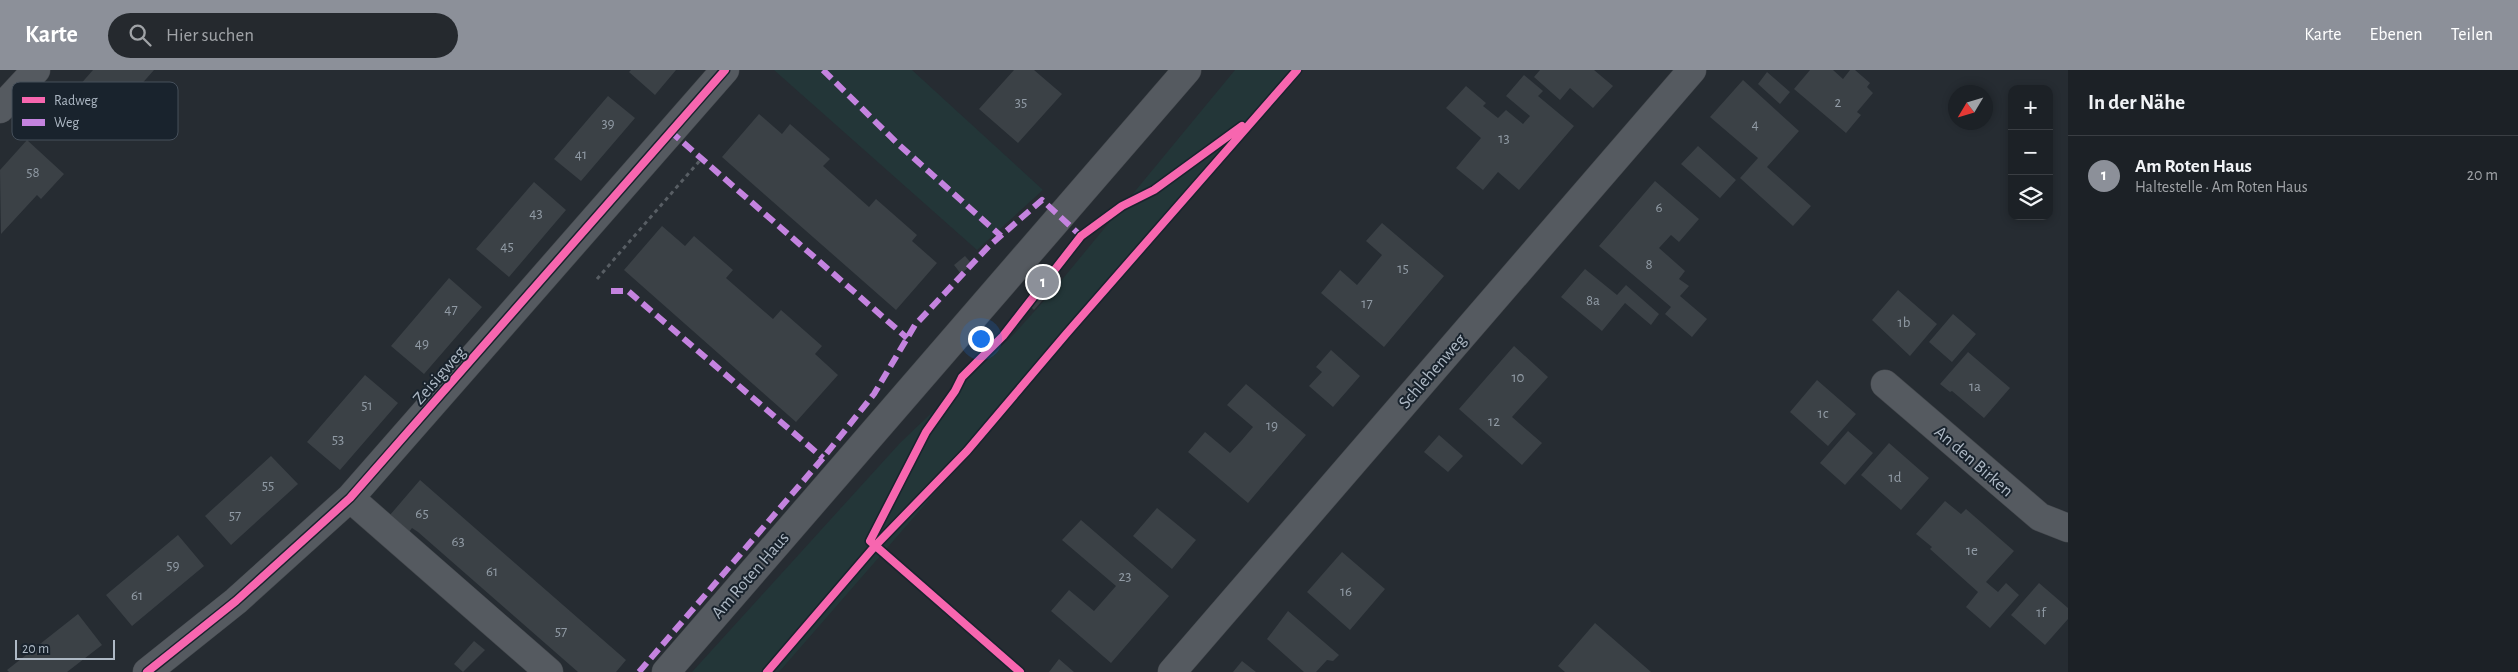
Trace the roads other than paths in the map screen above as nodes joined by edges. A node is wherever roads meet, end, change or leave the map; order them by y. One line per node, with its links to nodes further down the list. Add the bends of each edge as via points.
1 (36, 70): 5 (street)
2 (725, 70): 9 (street, Zeisigweg)
3 (1187, 70): 13 (street, Am Roten Haus)
4 (1692, 70): 14 (street, Schlehenweg)
5 (25, 82)
6 (12, 96): 7 (street)
7 (0, 109)
8 (1886, 384): 10 (street, An den Birken, via 2040,517)
9 (350, 498): 11 (street, Zeisigweg, via 236,601); 12 (street)
10 (2068, 528)
11 (147, 672)
12 (549, 672)
13 (666, 672)
14 (1172, 672)

